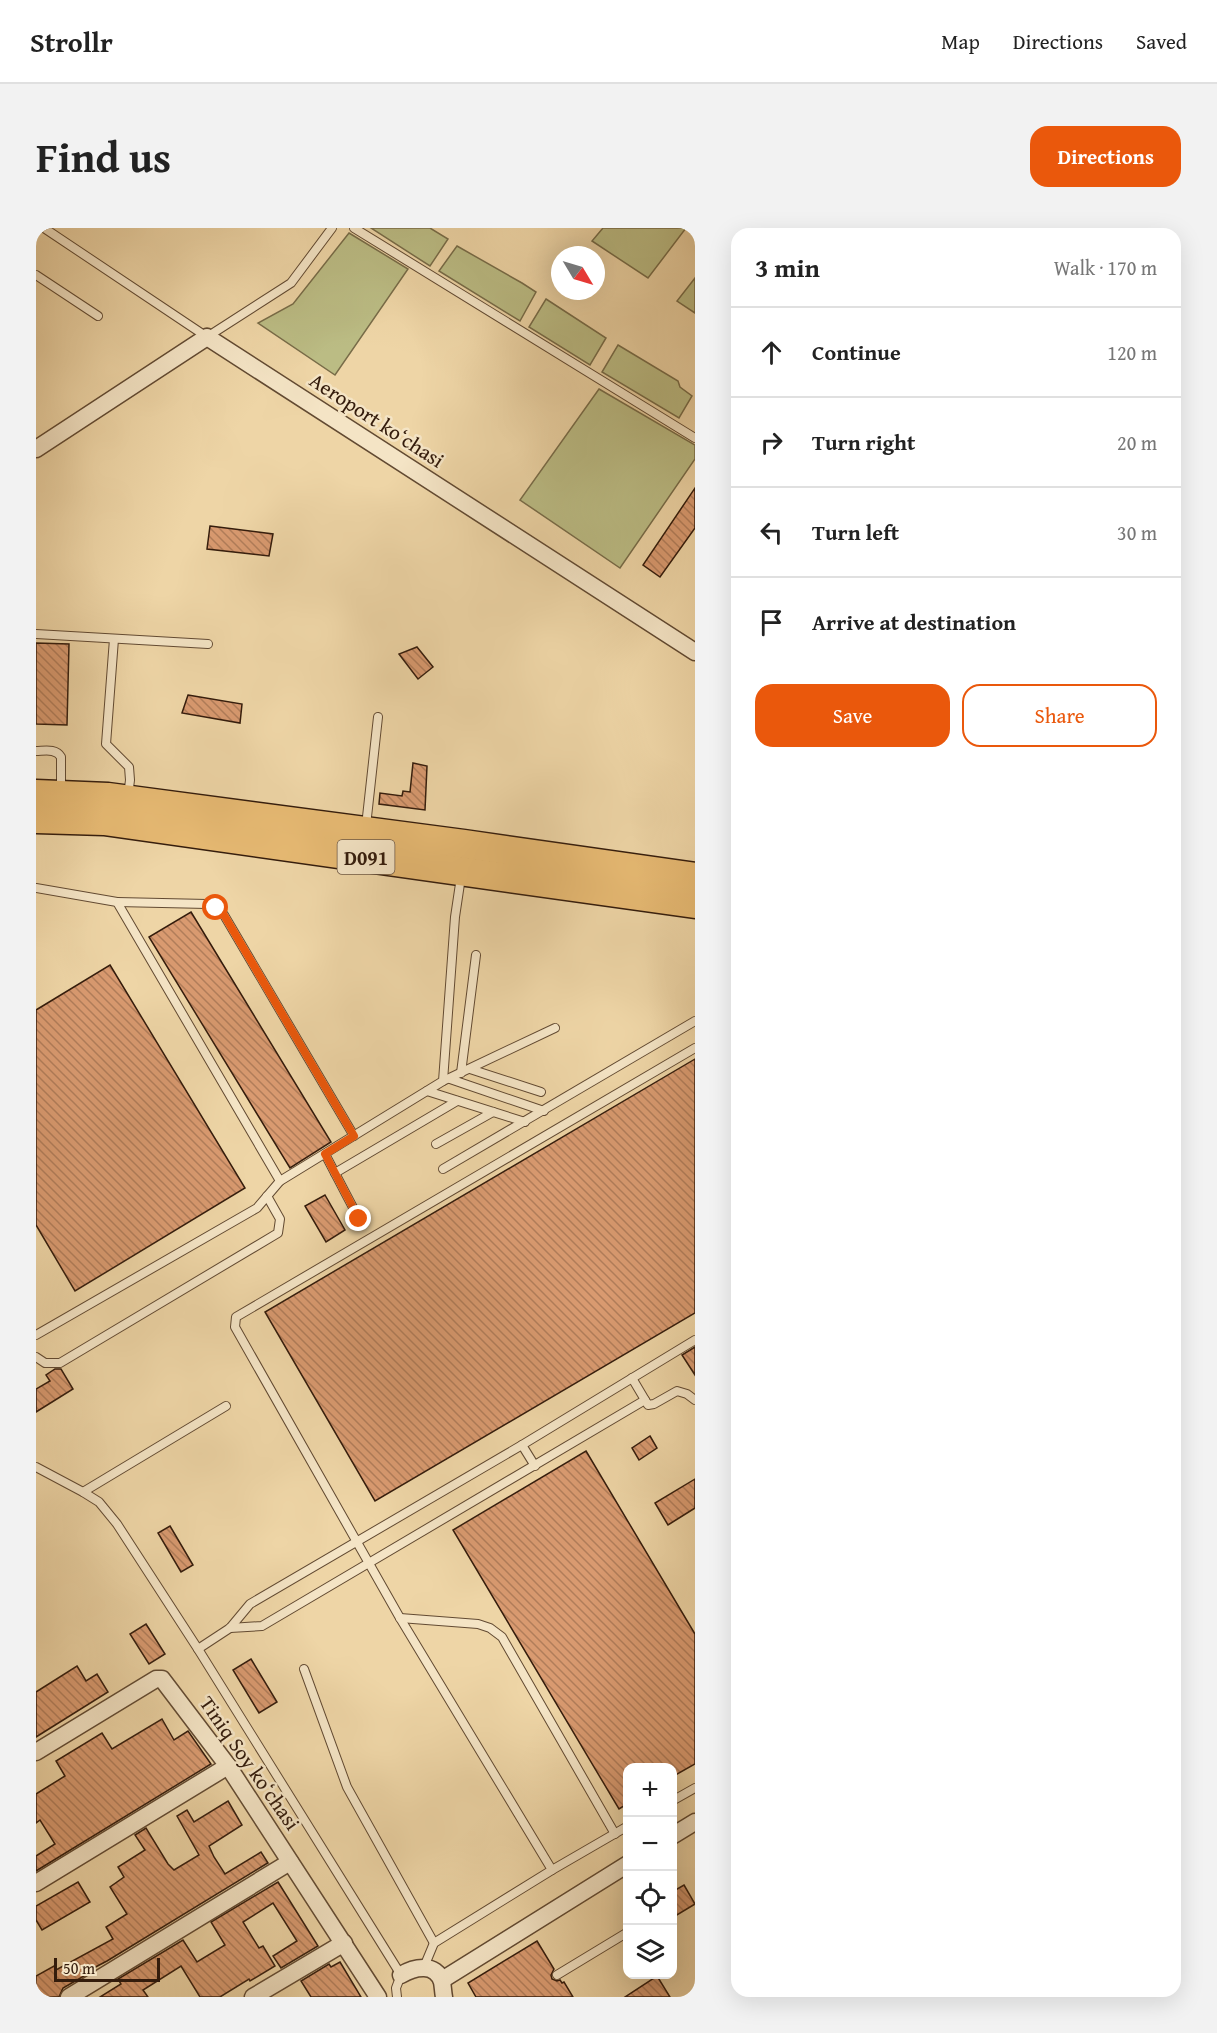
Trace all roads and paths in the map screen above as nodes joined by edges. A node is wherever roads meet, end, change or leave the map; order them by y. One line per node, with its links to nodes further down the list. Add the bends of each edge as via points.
1 (44, 228): 6 (lane)
2 (332, 228): 6 (lane, via 291,283)
3 (354, 228): 7 (lane)
4 (36, 275): 5 (lane)
5 (98, 316)
6 (207, 337): 8 (street); 12 (street, Aeroport koʻchasi)
7 (695, 438)
8 (36, 449)
9 (36, 634): 10 (lane)
10 (114, 639): 11 (lane); 16 (lane, via 106,744 129,767)
11 (208, 644)
12 (695, 652)
13 (378, 717): 18 (lane)
14 (36, 751): 15 (lane, via 55,751 61,757)
15 (49, 795): 16 (highway, D091)
16 (127, 800): 18 (highway, D091)
17 (36, 819): 19 (highway, D091, via 104,821)
18 (365, 831): 20 (highway, D091)
19 (462, 870): 23 (highway, D091); 30 (lane, via 455,917)
20 (695, 877)
21 (36, 888): 22 (lane)
22 (117, 902): 37 (lane, via 207,904 224,915); 42 (lane)
23 (695, 904)
24 (476, 955): 29 (lane)
25 (695, 1021): 34 (lane)
26 (555, 1028): 28 (lane)
27 (695, 1048): 56 (lane, via 236,1317 235,1327)
28 (470, 1069): 29 (lane); 32 (lane)
29 (461, 1073): 30 (lane)
30 (447, 1080): 31 (lane); 34 (lane)
31 (427, 1091): 33 (lane); 37 (lane)
32 (541, 1092)
33 (457, 1101): 35 (lane); 41 (lane)
34 (544, 1111): 36 (lane)
35 (493, 1112): 36 (lane); 38 (lane)
36 (525, 1122): 40 (lane)
37 (354, 1136): 39 (lane)
38 (436, 1144)
39 (325, 1154): 41 (lane); 42 (lane)
40 (443, 1169)
41 (335, 1173): 44 (lane)
42 (280, 1181): 43 (lane)
43 (267, 1196): 45 (lane, via 257,1208); 47 (lane, via 280,1219 278,1233 60,1363 45,1363)
44 (359, 1219)
45 (36, 1335)
46 (695, 1340): 48 (lane)
47 (36, 1357)
48 (632, 1378): 49 (lane); 52 (lane)
49 (645, 1400): 50 (lane, via 651,1405 677,1391); 53 (lane)
50 (695, 1400)
51 (226, 1406): 55 (lane)
52 (522, 1445): 53 (lane); 56 (lane)
53 (535, 1466): 57 (lane)
54 (36, 1467): 55 (lane)
55 (83, 1492): 60 (lane, via 99,1502 117,1524)
56 (357, 1542): 57 (lane); 59 (lane, via 250,1604)
57 (369, 1563): 58 (lane); 59 (lane, via 262,1626)
58 (400, 1618): 69 (lane, via 478,1624 502,1637); 72 (lane)
59 (230, 1628): 60 (lane)
60 (198, 1649): 79 (lane)
61 (304, 1669): 76 (lane, via 347,1787)
62 (36, 1752): 63 (street, Tiniq Soy koʻchasi, via 156,1679 162,1679)
63 (228, 1766): 70 (street, Tiniq Soy koʻchasi); 73 (street)
64 (695, 1788): 65 (lane)
65 (677, 1798)
66 (695, 1822): 68 (street)
67 (623, 1829): 69 (lane)
68 (677, 1833)
69 (615, 1834): 72 (lane)
70 (290, 1862): 75 (street, Tiniq Soy koʻchasi); 81 (street)
71 (623, 1867): 80 (street)
72 (552, 1870): 76 (lane)
73 (36, 1883)
74 (623, 1934): 78 (lane)
75 (344, 1943): 82 (street); 83 (street, Tiniq Soy koʻchasi)
76 (434, 1943): 77 (lane)
77 (424, 1967): 79 (street, via 411,1968); 80 (street, via 434,1971)
78 (557, 1974)
79 (400, 1975): 84 (lane)
80 (443, 1992)
81 (69, 1997)
82 (253, 1997)
83 (378, 1997)
84 (397, 1997)

